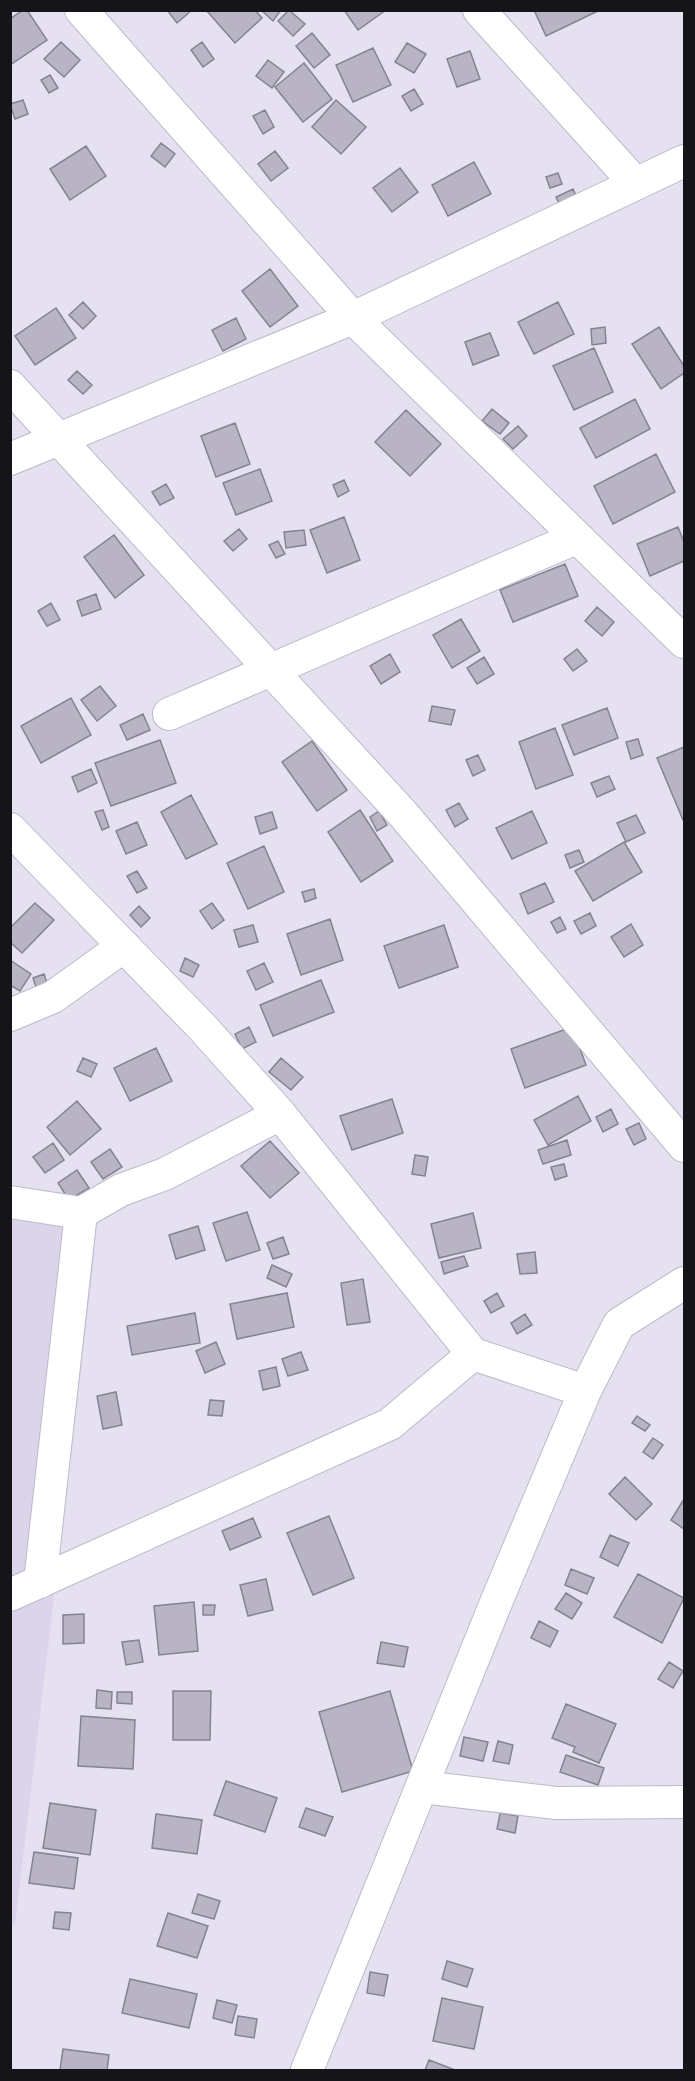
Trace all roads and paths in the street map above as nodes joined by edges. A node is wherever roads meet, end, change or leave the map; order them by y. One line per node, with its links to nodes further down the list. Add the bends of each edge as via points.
1 (81, 10): 5 (street)
2 (479, 10): 4 (street)
3 (684, 161): 4 (street)
4 (636, 184): 5 (street)
5 (353, 318): 7 (street); 9 (street)
6 (10, 386): 7 (street)
7 (62, 440): 8 (street); 11 (street)
8 (10, 459)
9 (576, 538): 10 (street); 11 (street)
10 (684, 642)
11 (270, 670): 12 (street); 17 (street, via 403,814)
12 (169, 714)
13 (10, 829): 14 (street)
14 (124, 946): 15 (street, via 53,997); 16 (street)
15 (10, 1015)
16 (280, 1114): 19 (street); 21 (street)
17 (684, 1146)
18 (10, 1202): 19 (street)
19 (81, 1213): 23 (street)
20 (684, 1283): 22 (street, via 619,1324)
21 (473, 1354): 22 (street); 23 (street, via 390,1424)
22 (585, 1391): 25 (street)
23 (40, 1582): 24 (street)
24 (10, 1595)
25 (422, 1787): 26 (street, via 556,1803); 27 (street)
26 (684, 1802)
27 (307, 2070)

